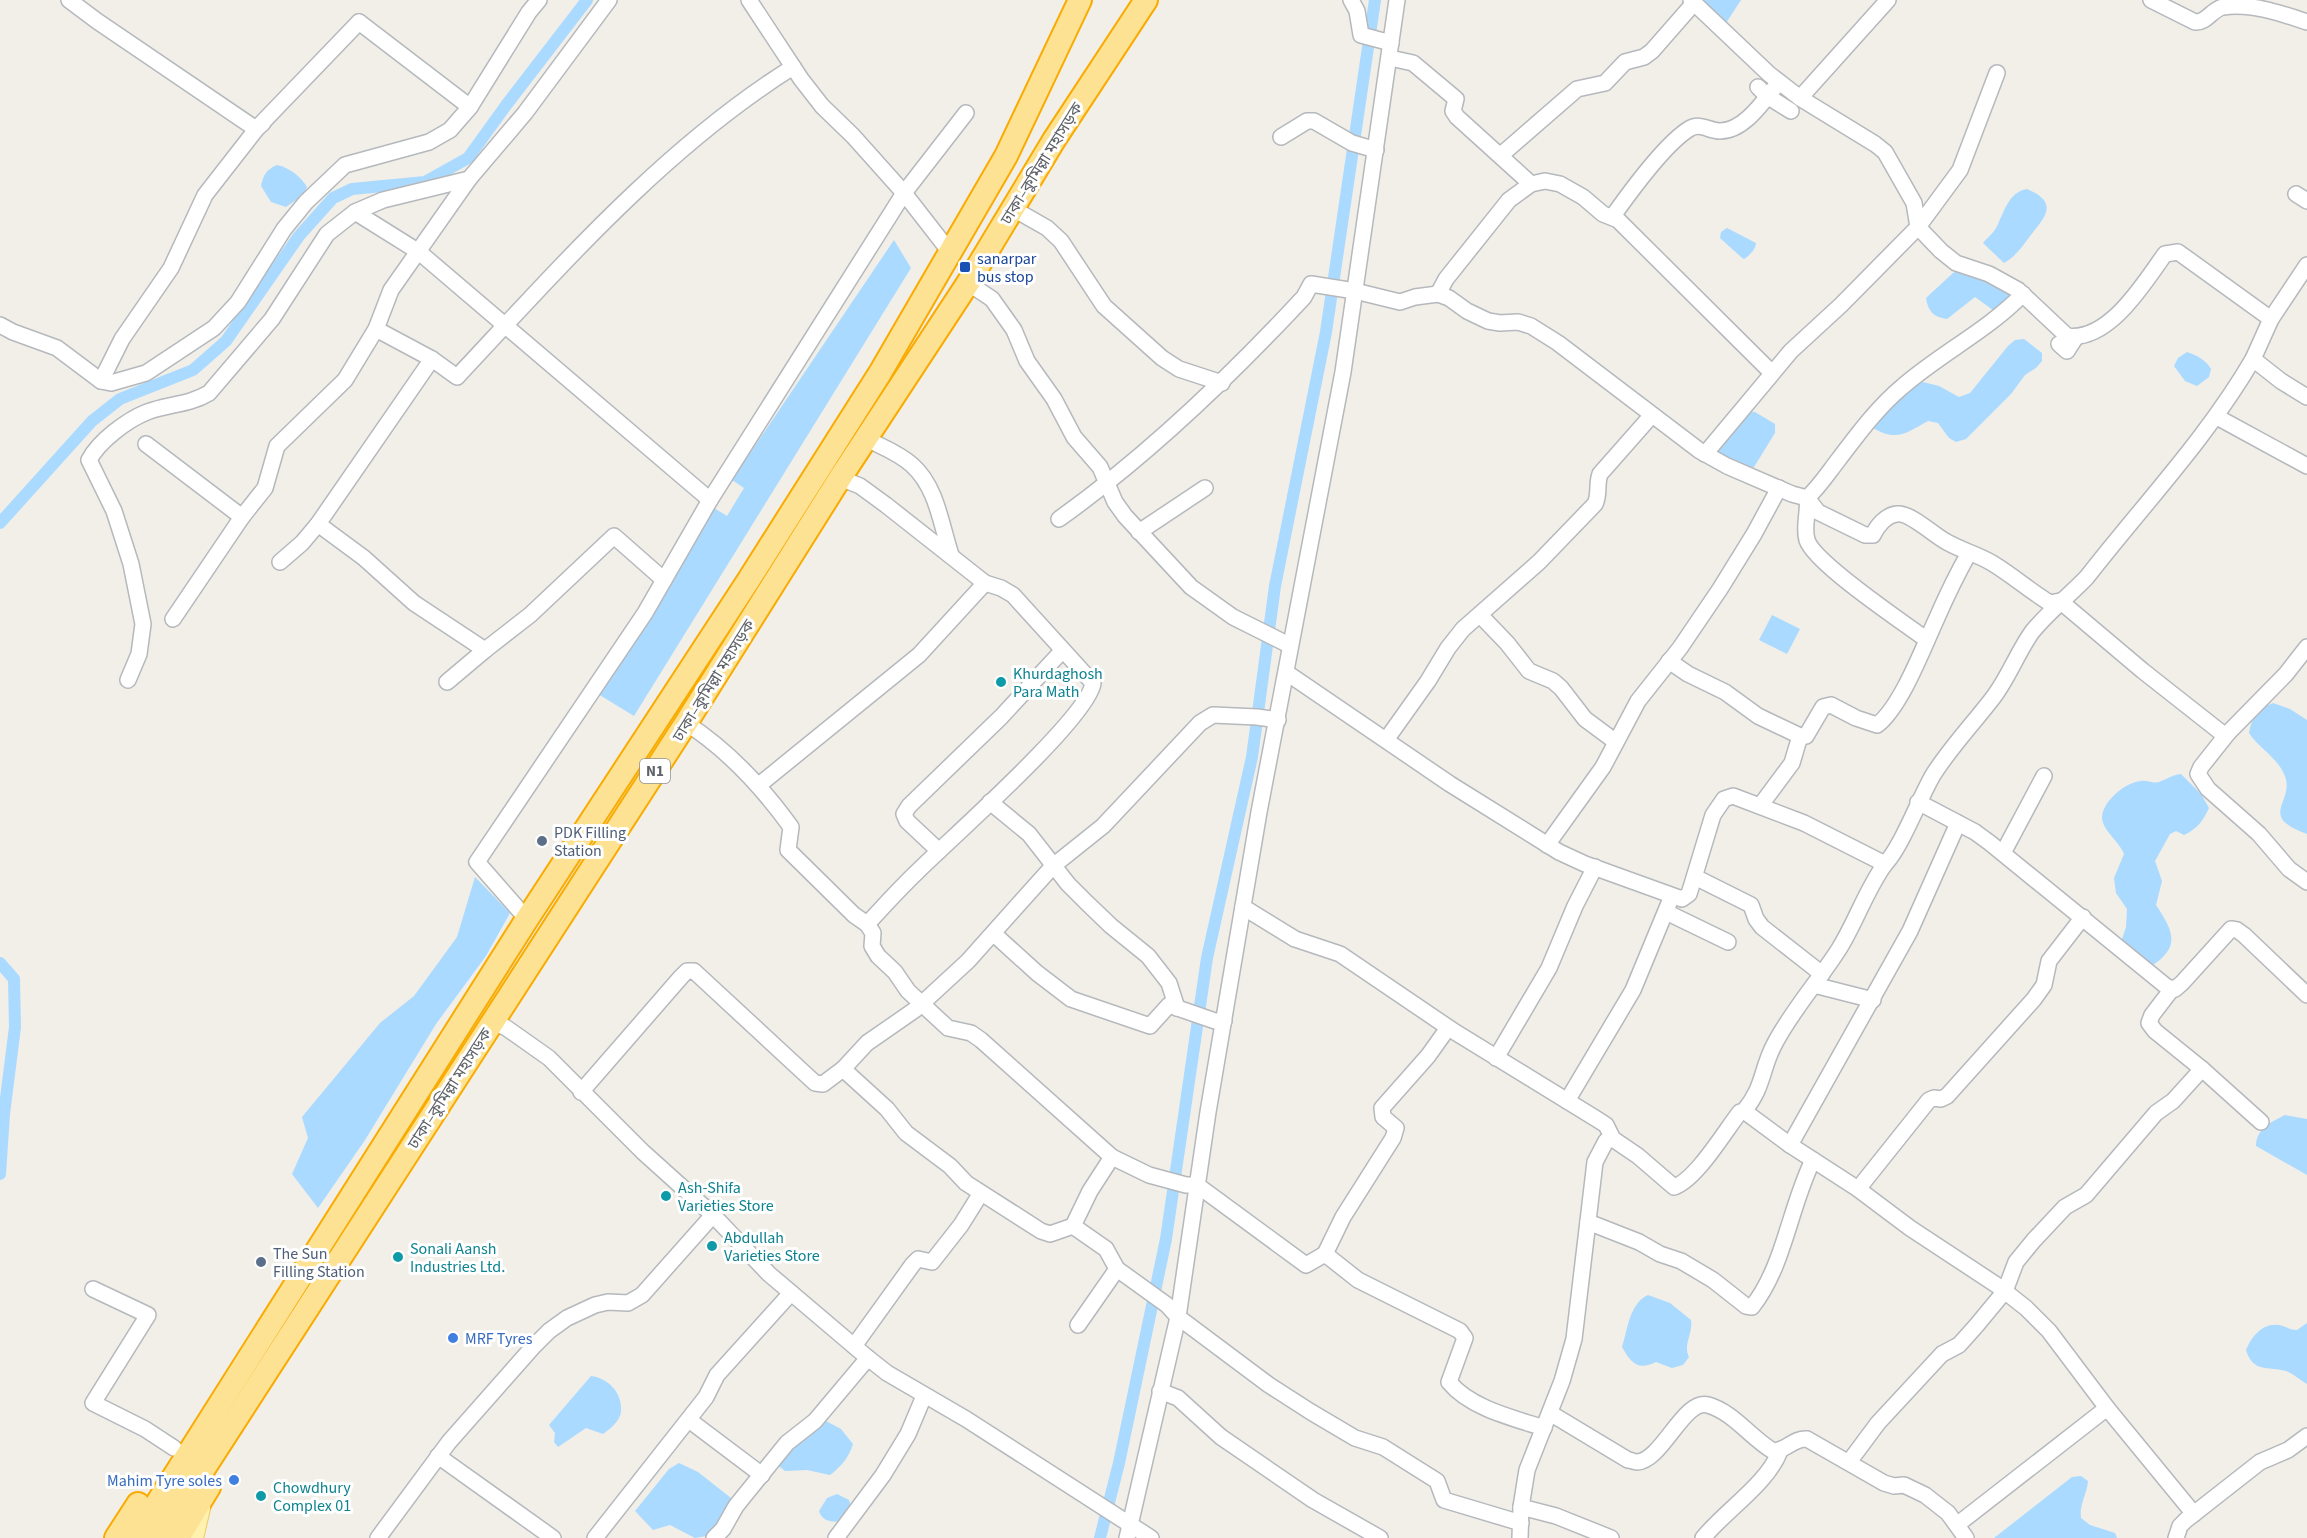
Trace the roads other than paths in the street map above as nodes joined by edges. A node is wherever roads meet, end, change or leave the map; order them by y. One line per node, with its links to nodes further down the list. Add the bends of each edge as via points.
1 (69, 0): 23 (street)
2 (539, 0): 20 (street)
3 (609, 0): 27 (street, via 525,113)
4 (749, 0): 15 (street)
5 (1080, 0): 35 (highway, ঢাকা–কুমিল্লা মহাসড়ক / N1, via 1006,156)
6 (1146, 0): 30 (highway, ঢাকা–কুমিল্লা মহাসড়ক / N1)
7 (1351, 0): 14 (street, via 1361,35)
8 (1397, 0): 14 (street)
9 (1888, 0): 19 (street)
10 (2151, 0): 12 (street, via 2195,22 2223,7)
11 (1692, 2): 17 (street); 26 (street, via 1652,51 1625,62 1605,83 1577,89)
12 (2262, 4): 13 (street)
13 (2307, 22)
14 (1386, 47): 25 (street); 26 (street, via 1450,93 1456,99 1453,111 1457,117)
15 (793, 67): 29 (street, via 822,105); 43 (street, via 750,94 662,167)
16 (1997, 73): 33 (street, via 1960,170)
17 (1779, 82): 18 (street); 19 (street)
18 (1763, 91): 21 (street); 32 (street, via 1740,123 1728,130 1700,125 1690,128 1655,163)
19 (1800, 98): 33 (street, via 1885,152 1914,203)
20 (470, 107): 23 (street, via 359,22); 50 (street, via 450,130 429,142 345,165 284,229 238,302 214,328 146,373 111,383)
21 (1791, 111)
22 (966, 113): 29 (street)
23 (256, 129): 50 (street, via 205,195 171,268 122,339)
24 (1281, 137): 25 (street, via 1307,121 1314,121)
25 (1364, 147): 38 (street)
26 (1501, 155): 28 (street)
27 (469, 179): 31 (street, via 383,200); 34 (street)
28 (1531, 184): 32 (street, via 1560,184 1603,214); 39 (street, via 1504,206)
29 (904, 193): 35 (street); 64 (street)
30 (1012, 208): 37 (highway, ঢাকা–কুমিল্লা মহাসড়ক / N1); 51 (street, via 1047,228 1060,241 1104,306 1154,352 1179,369)
31 (355, 212): 34 (street); 84 (street, via 327,234 272,319 209,393 196,401 146,412 110,435 89,460 131,564 142,624 139,654)
32 (1613, 216): 49 (street)
33 (1918, 227): 40 (street, via 1956,262 1989,274); 49 (street)
34 (419, 252): 43 (street); 44 (street, via 391,290)
35 (950, 252): 110 (highway, ঢাকা–কুমিল্লা মহাসড়ক / N1, via 880,372 748,581)
36 (2307, 265): 41 (street)
37 (968, 283): 55 (highway, ঢাকা–কুমিল্লা মহাসড়ক / N1); 60 (street, via 992,299 1014,330 1027,361)
38 (1350, 290): 39 (street, via 1400,302); 51 (street, via 1311,284 1304,297); 78 (street, via 1343,372)
39 (1438, 294): 53 (street, via 1488,321 1518,322 1543,333)
40 (2023, 294): 45 (street, via 2067,336); 63 (street, via 1993,322 1903,386)
41 (2271, 319): 45 (street, via 2178,252 2169,252 2129,304 2105,324); 48 (street)
42 (0, 325): 50 (street, via 57,348)
43 (505, 326): 47 (street, via 457,377); 64 (street)
44 (376, 329): 47 (street); 65 (street, via 345,380 277,446 265,488)
45 (2076, 337): 46 (street, via 2067,351)
46 (2059, 344)
47 (432, 359): 67 (street)
48 (2253, 359): 52 (street); 54 (street)
49 (1771, 372): 57 (street)
50 (101, 381)
51 (1222, 382): 60 (street)
52 (2307, 397)
53 (1652, 414): 57 (street); 75 (street, via 1600,474 1595,504)
54 (2217, 417): 58 (street); 74 (street, via 2087,577)
55 (867, 439): 59 (highway, ঢাকা–কুমিল্লা মহাসড়ক / N1); 70 (street, via 895,452 927,482)
56 (146, 444): 65 (street)
57 (1705, 454): 62 (street)
58 (2307, 466)
59 (840, 478): 70 (street, via 860,486); 87 (highway, ঢাকা–কুমিল্লা মহাসড়ক / N1)
60 (1108, 484): 66 (street); 68 (street, via 1115,502)
61 (1205, 488): 68 (street)
62 (1779, 488): 63 (street); 82 (street, via 1754,534)
63 (1807, 498): 69 (street, via 1818,512 1865,535 1873,535 1887,518 1902,514); 77 (street, via 1806,538 1811,548 1831,568)
64 (710, 500): 72 (street)
65 (242, 517): 76 (street)
66 (1059, 519)
67 (318, 524): 71 (street); 80 (street, via 414,603)
68 (1139, 532): 78 (street, via 1191,587 1233,617)
69 (1969, 553): 74 (street, via 1993,563 2050,603); 77 (street)
70 (951, 555): 73 (street)
71 (280, 562)
72 (664, 580): 80 (street, via 614,536 530,615); 110 (street, via 477,862)
73 (986, 583): 81 (street, via 1013,595); 93 (street, via 919,655)
74 (2060, 601): 88 (street, via 2223,734); 95 (street, via 2031,634 1994,697 1946,756)
75 (1480, 615): 90 (street, via 1448,648); 91 (street, via 1529,671 1553,681 1585,719)
76 (173, 618)
77 (1927, 640): 89 (street, via 1885,719 1869,723 1831,705 1823,707 1806,736)
78 (1289, 645): 83 (street)
79 (2307, 647): 88 (street)
80 (485, 650): 85 (street)
81 (1062, 651): 94 (street, via 1093,683 1092,690 1056,736); 99 (street, via 904,814)
82 (1669, 661): 89 (street, via 1725,692 1758,716); 91 (street, via 1638,701)
83 (1287, 673): 86 (street); 90 (street)
84 (128, 680)
85 (447, 682)
86 (1278, 720): 102 (street, via 1220,715 1200,723 1103,826); 107 (street)
87 (686, 723): 93 (street, via 705,735); 121 (highway, ঢাকা–কুমিল্লা মহাসড়ক / N1)
88 (2228, 733): 105 (street, via 2201,767 2201,781)
89 (1800, 736): 96 (street, via 1792,764)
90 (1386, 740): 98 (street)
91 (1616, 742): 98 (street, via 1592,785)
92 (2044, 776): 100 (street)
93 (759, 785): 111 (street, via 791,827 788,850)
94 (990, 802): 99 (street); 102 (street, via 1029,834)
95 (1918, 802): 97 (street); 101 (street)
96 (1760, 806): 101 (street, via 1804,823); 104 (street, via 1733,795 1724,799 1713,816)
97 (1958, 823): 100 (street); 117 (street, via 1910,931)
98 (1547, 845): 103 (street)
99 (939, 851): 111 (street)
100 (2003, 853): 109 (street)
101 (1884, 864): 114 (street, via 1840,948)
102 (1053, 866): 112 (street); 119 (street, via 1111,926 1148,956 1169,983)
103 (1595, 867): 106 (street); 123 (street, via 1549,968)
104 (1695, 877): 106 (street, via 1689,894 1682,899); 114 (street, via 1751,905 1762,927)
105 (2307, 882)
106 (1672, 896): 108 (street)
107 (1243, 907): 120 (street); 122 (street, via 1295,939 1340,954)
108 (1666, 912): 113 (street); 127 (street, via 1633,990)
109 (2083, 917): 115 (street); 135 (street, via 2049,961 2044,985 2034,999 1947,1096 1929,1100)
110 (527, 919): 138 (highway, ঢাকা–কুমিল্লা মহাসড়ক / N1)
111 (867, 924): 118 (street, via 878,956)
112 (994, 934): 118 (street); 119 (street, via 1063,994 1077,1001 1150,1026 1169,1005)
113 (1728, 942)
114 (1818, 979): 117 (street); 128 (street, via 1774,1045 1760,1087)
115 (2172, 989): 116 (street, via 2231,929 2244,935); 125 (street, via 2149,1023)
116 (2307, 995)
117 (1873, 999): 131 (street)
118 (922, 1003): 124 (street, via 867,1043); 132 (street, via 948,1028 971,1033 981,1040)
119 (1177, 1008): 120 (street)
120 (1219, 1021): 134 (street)
121 (491, 1023): 126 (street, via 527,1041); 140 (highway, ঢাকা–কুমিল্লা মহাসড়ক / N1)
122 (1448, 1028): 123 (street); 142 (street, via 1382,1108 1383,1117 1396,1128 1393,1138 1343,1217)
123 (1496, 1058): 127 (street)
124 (843, 1069): 126 (street, via 822,1084 815,1083 701,976 687,971); 136 (street, via 887,1109 906,1133)
125 (2202, 1069): 129 (street); 145 (street, via 2173,1101 2156,1113 2086,1195 2065,1207 2034,1240 2016,1262)
126 (581, 1092): 137 (street)
127 (1567, 1101): 130 (street, via 1606,1125)
128 (1744, 1111): 130 (street, via 1680,1185 1674,1186); 131 (street)
129 (2261, 1122)
130 (1613, 1139): 139 (street, via 1600,1148 1595,1162)
131 (1790, 1145): 133 (street)
132 (1112, 1157): 134 (street, via 1149,1175); 141 (street)
133 (1813, 1160): 135 (street); 139 (street, via 1771,1275 1752,1307 1681,1261)
134 (1191, 1185): 142 (street, via 1306,1265); 147 (street)
135 (1858, 1189): 145 (street)
136 (981, 1193): 141 (street, via 1041,1231 1050,1234); 149 (street, via 932,1262 918,1259 913,1264)
137 (713, 1215): 146 (street); 160 (street, via 642,1295 628,1303 595,1305 549,1331)
138 (338, 1216): 158 (highway, via 282,1282); 170 (highway, ঢাকা–কুমিল্লা মহাসড়ক / N1)
139 (1588, 1222): 154 (street, via 1574,1339)
140 (362, 1224): 163 (highway, via 339,1281); 171 (highway, ঢাকা–কুমিল্লা মহাসড়ক / N1)
141 (1073, 1226): 143 (street, via 1106,1249)
142 (1325, 1254): 156 (street, via 1358,1280 1460,1331 1465,1338 1449,1382 1454,1388 1478,1403)
143 (1117, 1269): 147 (street); 148 (street)
144 (93, 1289): 158 (street, via 148,1315 93,1403)
145 (2004, 1291): 153 (street, via 2049,1331); 161 (street, via 1959,1345 1942,1354 1878,1423)
146 (791, 1293): 149 (street); 155 (street, via 717,1375)
147 (1173, 1311): 151 (street); 168 (street, via 1269,1385 1355,1438 1383,1447 1437,1481 1444,1500)
148 (1078, 1325)
149 (854, 1347): 150 (street)
150 (868, 1358): 152 (street); 162 (street, via 815,1421 787,1443)
151 (1160, 1391): 167 (street); 180 (street, via 1178,1398 1221,1437 1313,1500)
152 (924, 1396): 167 (street, via 1091,1500); 178 (street, via 884,1475)
153 (2107, 1408): 165 (street); 166 (street)
154 (1550, 1413): 156 (street); 159 (street, via 1628,1460 1638,1462 1646,1459 1696,1406 1705,1404 1725,1413 1763,1445)
155 (689, 1420): 162 (street); 176 (street)
156 (1544, 1428): 164 (street, via 1527,1470)
157 (2307, 1436): 165 (street, via 2288,1450 2260,1462)
158 (174, 1448): 169 (highway)
159 (1780, 1451): 161 (street, via 1799,1439 1807,1440); 182 (street, via 1765,1475)
160 (438, 1456): 174 (street); 175 (street)
161 (1849, 1462): 166 (street, via 1884,1483 1913,1488 1943,1508)
162 (762, 1475): 177 (street)
163 (203, 1497): 172 (highway); 173 (main road)
164 (1521, 1507): 168 (street); 181 (street, via 1548,1513)
165 (2194, 1514): 184 (street, via 2180,1527)
166 (1958, 1524): 183 (street)
167 (1125, 1527): 179 (street)
168 (1520, 1531)
169 (116, 1538)
170 (135, 1538)
171 (159, 1538)
172 (178, 1538)
173 (193, 1538)
174 (378, 1538)
175 (553, 1538)
176 (595, 1538)
177 (714, 1538)
178 (836, 1538)
179 (1151, 1538)
180 (1380, 1538)
181 (1611, 1538)
182 (1703, 1538)
183 (1966, 1538)
184 (2176, 1538)

